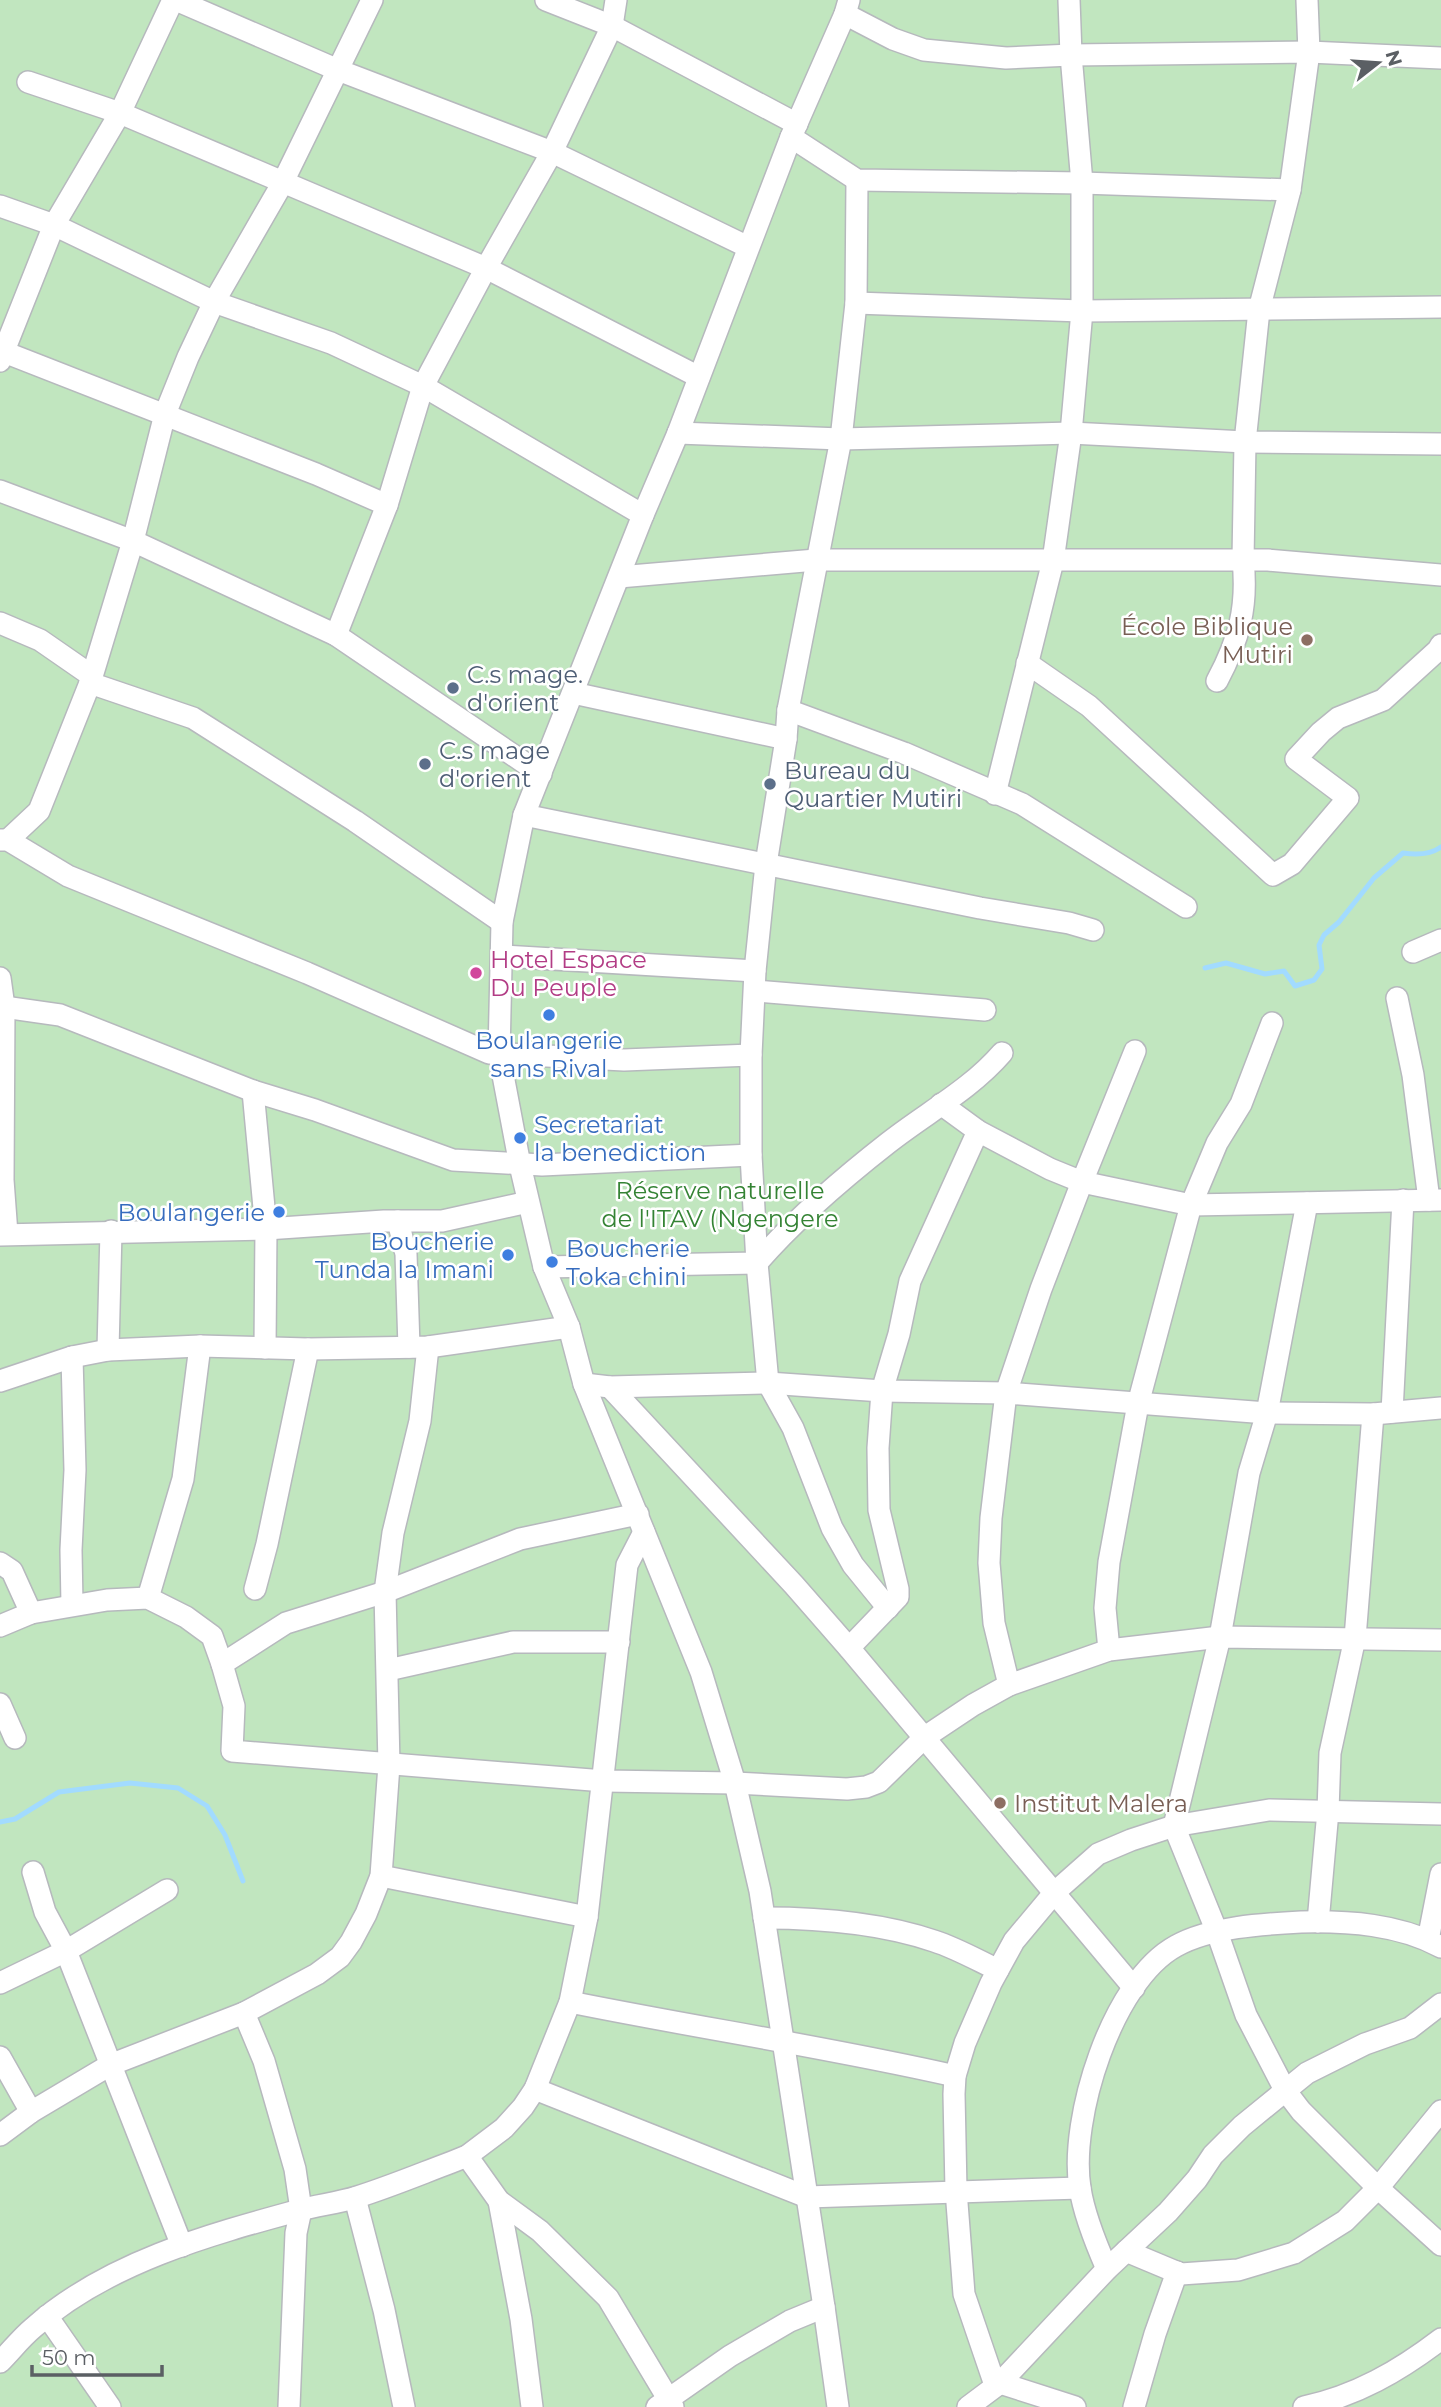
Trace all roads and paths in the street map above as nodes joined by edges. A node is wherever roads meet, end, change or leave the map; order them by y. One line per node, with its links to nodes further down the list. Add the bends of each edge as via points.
1 (174, 0): 12 (street); 14 (street)
2 (372, 0): 12 (street)
3 (546, 0): 8 (street)
4 (617, 0): 8 (street)
5 (1069, 0): 10 (street)
6 (1307, 0): 9 (street)
7 (847, 7): 10 (street, via 893,39 924,50 1006,58); 15 (street)
8 (612, 26): 15 (street); 16 (street)
9 (1309, 52): 10 (street); 11 (street); 20 (street)
10 (1071, 55): 18 (street)
11 (1441, 58)
12 (338, 70): 16 (street); 19 (street)
13 (28, 82): 14 (street)
14 (120, 113): 19 (street); 22 (street)
15 (794, 131): 17 (street); 23 (street)
16 (552, 152): 23 (street); 24 (street)
17 (858, 180): 18 (street); 26 (street)
18 (1082, 183): 20 (street); 29 (street)
19 (282, 184): 24 (street); 25 (street)
20 (1290, 190): 28 (street)
21 (0, 206): 22 (street)
22 (54, 225): 25 (street); 30 (street)
23 (748, 247): 31 (street)
24 (486, 268): 31 (street); 32 (street)
25 (214, 302): 32 (street, via 331,343); 33 (street)
26 (856, 303): 29 (street); 36 (street)
27 (1441, 307): 28 (street)
28 (1259, 310): 29 (street); 37 (street)
29 (1082, 311): 35 (street)
30 (2, 356): 33 (street)
31 (699, 377): 34 (street)
32 (423, 386): 40 (street); 41 (street)
33 (165, 414): 40 (street); 42 (street)
34 (678, 433): 36 (street); 41 (street)
35 (1071, 433): 36 (street); 37 (street); 45 (street)
36 (841, 439): 43 (street)
37 (1245, 442): 38 (street); 44 (street)
38 (1441, 443)
39 (0, 491): 42 (street)
40 (387, 505): 49 (street)
41 (643, 515): 47 (street)
42 (134, 541): 49 (street); 52 (street)
43 (816, 560): 45 (street); 47 (street); 55 (street)
44 (1243, 560): 45 (street); 46 (street); 53 (street, via 1242,623)
45 (1053, 561): 51 (street)
46 (1441, 575)
47 (619, 577): 54 (street)
48 (0, 624): 52 (street, via 40,640)
49 (336, 635): 57 (street)
50 (1441, 645): 51 (street, via 1383,700 1338,718 1296,759 1348,798 1292,864 1273,875 1089,706)
51 (1027, 663): 58 (street)
52 (91, 680): 60 (street, via 39,811); 63 (street, via 193,718)
53 (1217, 681)
54 (573, 693): 56 (street); 57 (street)
55 (788, 710): 56 (street); 58 (street, via 904,753)
56 (786, 739): 61 (street)
57 (541, 774): 59 (street)
58 (995, 794): 62 (street, via 1022,804)
59 (524, 816): 61 (street); 63 (street)
60 (4, 840): 76 (street, via 68,876)
61 (766, 864): 64 (street); 69 (street)
62 (1186, 906)
63 (502, 922): 67 (street)
64 (1093, 930)
65 (1441, 940): 66 (street)
66 (1413, 952)
67 (502, 957): 69 (street); 76 (street)
68 (0, 978): 71 (street)
69 (755, 981): 72 (street); 77 (street)
70 (1398, 998): 85 (street)
71 (4, 1007): 78 (street, via 60,1015); 92 (street)
72 (985, 1010)
73 (1272, 1023): 88 (street, via 1241,1104 1217,1143)
74 (1135, 1051): 83 (street)
75 (1002, 1053): 79 (street, via 964,1090)
76 (499, 1054): 77 (street, via 624,1060); 82 (street)
77 (751, 1055): 81 (street)
78 (253, 1091): 82 (street, via 453,1160); 90 (street)
79 (941, 1104): 80 (street); 93 (street, via 784,1232)
80 (978, 1131): 83 (street); 106 (street, via 911,1281)
81 (751, 1155): 82 (street); 93 (street)
82 (520, 1165): 86 (street)
83 (1082, 1182): 88 (street); 107 (street)
84 (1403, 1200): 85 (street); 87 (street); 111 (street)
85 (1435, 1200)
86 (528, 1202): 89 (street, via 442,1221); 94 (street)
87 (1307, 1203): 88 (street); 110 (street)
88 (1191, 1205): 108 (street)
89 (398, 1221): 90 (street); 97 (street)
90 (266, 1229): 91 (street); 98 (street)
91 (111, 1231): 92 (street); 100 (street)
92 (4, 1235)
93 (757, 1264): 94 (street); 104 (street)
94 (544, 1268): 95 (street)
95 (569, 1327): 97 (street); 103 (street)
96 (200, 1346): 98 (street); 100 (street); 116 (street, via 183,1479)
97 (419, 1347): 99 (street); 115 (street, via 420,1421 393,1534)
98 (265, 1348): 99 (street)
99 (309, 1349): 114 (street)
100 (107, 1350): 101 (street)
101 (72, 1357): 102 (street); 117 (street)
102 (0, 1381)
103 (584, 1384): 105 (street); 112 (street)
104 (768, 1384): 105 (street); 106 (street); 118 (street, via 793,1428 832,1528 853,1565)
105 (610, 1387): 125 (street)
106 (882, 1391): 107 (street); 118 (street, via 878,1510 898,1589 898,1597)
107 (1006, 1393): 108 (street); 129 (street, via 989,1563 994,1623)
108 (1138, 1404): 110 (street); 126 (street, via 1109,1562 1105,1608)
109 (1441, 1408): 111 (street)
110 (1267, 1413): 111 (street); 121 (street, via 1249,1474)
111 (1382, 1413): 122 (street)
112 (641, 1523): 115 (street, via 520,1539); 124 (street, via 627,1565); 135 (street, via 701,1672)
113 (0, 1563): 119 (street, via 12,1571)
114 (255, 1589)
115 (385, 1592): 127 (street, via 286,1623); 128 (street)
116 (148, 1598): 117 (street); 127 (street, via 212,1636)
117 (72, 1605): 119 (street)
118 (888, 1608): 125 (street)
119 (31, 1613): 120 (street)
120 (0, 1626)
121 (1220, 1637): 122 (street); 126 (street); 138 (street)
122 (1355, 1638): 123 (street); 136 (street, via 1330,1753)
123 (1441, 1640)
124 (619, 1642): 128 (street, via 513,1642); 134 (street)
125 (849, 1648): 131 (street)
126 (1109, 1650): 129 (street)
127 (222, 1664): 133 (street, via 234,1706 232,1751)
128 (388, 1670): 133 (street)
129 (1009, 1685): 131 (street)
130 (0, 1704): 132 (street)
131 (925, 1737): 135 (street, via 879,1782 866,1787); 143 (street)
132 (15, 1738)
133 (389, 1765): 134 (street); 141 (street)
134 (604, 1781): 135 (street); 144 (street)
135 (735, 1783): 145 (street)
136 (1328, 1811): 137 (street); 138 (street, via 1269,1810); 146 (street)
137 (1441, 1814)
138 (1174, 1826): 143 (street, via 1098,1854); 147 (street)
139 (33, 1872): 149 (street, via 45,1912)
140 (1441, 1874): 148 (street)
141 (381, 1876): 144 (street); 155 (street, via 366,1914 340,1957)
142 (167, 1890): 149 (street)
143 (1055, 1892): 150 (street, via 1014,1941); 152 (street)
144 (587, 1917): 153 (street)
145 (764, 1918): 150 (street, via 813,1918 906,1933); 156 (street)
146 (1318, 1922): 147 (street, via 1256,1924); 148 (street, via 1382,1927)
147 (1217, 1932): 152 (street, via 1177,1945 1157,1960); 161 (street, via 1246,2015)
148 (1435, 1943)
149 (66, 1951): 151 (street); 158 (street)
150 (998, 1970): 159 (street, via 965,2043)
151 (0, 1983)
152 (1135, 1988): 166 (street, via 1104,2040 1088,2086 1079,2143)
153 (570, 2002): 156 (street); 160 (street)
154 (1441, 2004): 161 (street, via 1410,2028 1332,2060)
155 (244, 2013): 158 (street); 172 (street, via 264,2061 295,2169)
156 (783, 2041): 159 (street); 169 (street)
157 (0, 2057): 163 (street)
158 (110, 2065): 163 (street); 174 (street)
159 (956, 2076): 168 (street)
160 (535, 2089): 165 (street, via 504,2128); 169 (street)
161 (1285, 2090): 167 (street); 175 (street, via 1213,2155 1168,2212)
162 (1441, 2111): 167 (street)
163 (31, 2112): 164 (street)
164 (0, 2135)
165 (467, 2156): 170 (street); 171 (street)
166 (1080, 2188): 168 (street); 176 (street)
167 (1378, 2188): 173 (street); 177 (street, via 1345,2221 1294,2253 1238,2270)
168 (956, 2190): 169 (street); 182 (street, via 964,2294)
169 (807, 2197): 178 (street)
170 (355, 2198): 172 (street); 186 (street)
171 (499, 2201): 183 (street, via 540,2231 608,2298); 187 (street)
172 (301, 2210): 174 (street); 185 (street, via 296,2232)
173 (1441, 2245)
174 (182, 2246): 179 (street, via 119,2273)
175 (1126, 2251): 176 (street); 177 (street)
176 (1107, 2269): 182 (street)
177 (1177, 2272): 191 (street)
178 (824, 2307): 183 (street, via 730,2356); 188 (street)
179 (47, 2316): 181 (street); 184 (street)
180 (1441, 2339): 192 (street, via 1404,2367 1349,2395)
181 (0, 2362)
182 (998, 2384): 189 (street); 190 (street)
183 (667, 2404)
184 (110, 2407)
185 (289, 2407)
186 (404, 2407)
187 (532, 2407)
188 (838, 2407)
189 (968, 2407)
190 (1075, 2407)
191 (1134, 2407)
192 (1304, 2407)

